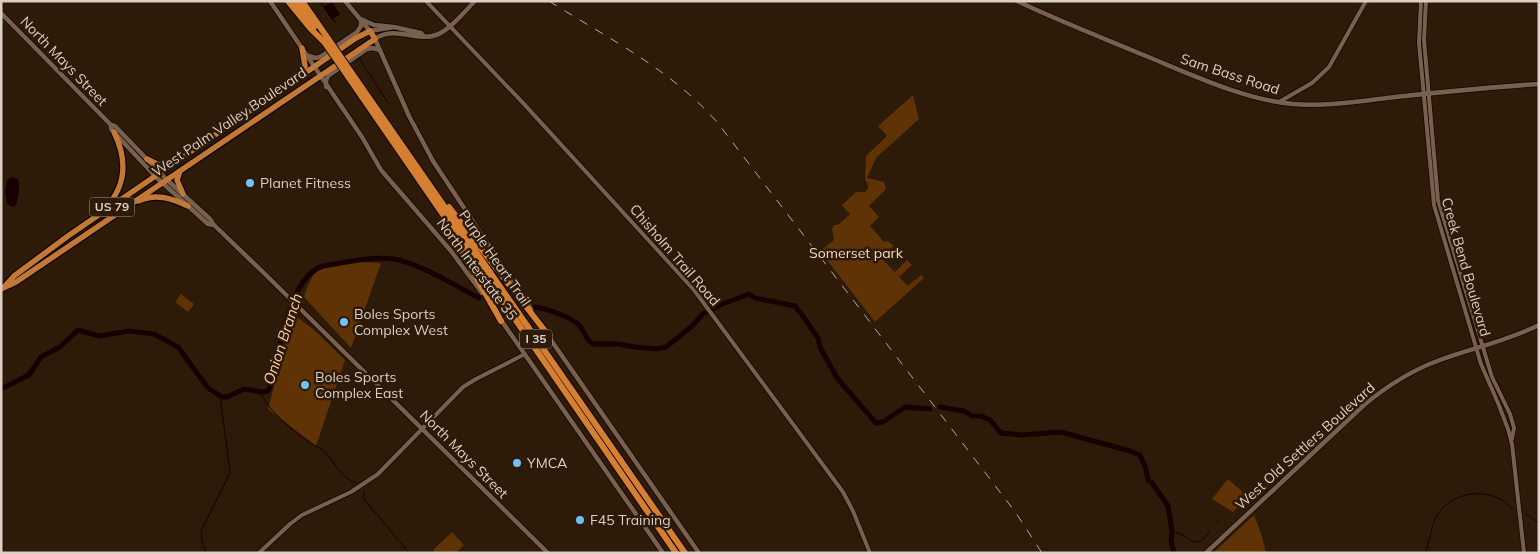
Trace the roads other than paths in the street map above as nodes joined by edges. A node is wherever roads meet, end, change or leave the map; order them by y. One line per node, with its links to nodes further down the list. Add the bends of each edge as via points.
1 (270, 1): 20 (main road, North Interstate 35)
2 (288, 1): 19 (highway, via 311,29)
3 (296, 1): 19 (highway, Purple Heart Trail / I 35)
4 (302, 1): 19 (highway, Purple Heart Trail / I 35)
5 (308, 1): 19 (highway)
6 (344, 1): 14 (main road, North Interstate 35)
7 (426, 1): 15 (street, Chisholm Trail Road)
8 (475, 1): 15 (main road)
9 (1017, 1): 30 (main road, Sam Bass Road, via 1211,81)
10 (1366, 1): 30 (street, via 1329,67 1312,83)
11 (1421, 1): 29 (street, Creek Bend Boulevard, via 1419,43)
12 (1426, 1): 29 (street, Creek Bend Boulevard)
13 (1, 13): 33 (main road, North Mays Street)
14 (361, 19): 16 (main road); 17 (main road, North Interstate 35); 22 (main road, via 357,32 320,57)
15 (449, 26): 16 (main road, via 437,35 423,36 421,33); 64 (street, Chisholm Trail Road, via 694,290 843,492)
16 (393, 30): 17 (main road); 18 (main road)
17 (370, 31): 18 (highway, North Interstate 35); 23 (highway, West Palm Valley Boulevard / US 79)
18 (375, 39): 21 (main road, North Interstate 35); 25 (highway, West Palm Valley Boulevard / US 79)
19 (327, 41): 24 (highway, Purple Heart Trail / I 35, bridge)
20 (302, 48): 22 (main road, North Interstate 35); 26 (highway, via 305,66)
21 (380, 50): 28 (main road, via 367,49 327,78); 52 (main road, North Interstate 35, via 433,161)
22 (306, 55): 23 (main road, North Interstate 35)
23 (314, 68): 25 (main road, North Interstate 35); 26 (highway, West Palm Valley Boulevard / US 79)
24 (349, 73): 34 (highway, Purple Heart Trail / I 35); 38 (highway, Purple Heart Trail / I 35)
25 (320, 76): 28 (main road, North Interstate 35); 35 (highway, West Palm Valley Boulevard / US 79)
26 (299, 78): 31 (highway, West Palm Valley Boulevard / US 79)
27 (1539, 84): 29 (main road, Sam Bass Road)
28 (326, 87): 50 (main road, North Interstate 35, via 381,170 451,251)
29 (1427, 94): 30 (main road, Sam Bass Road, via 1330,104); 53 (street, Creek Bend Boulevard, via 1438,200); 54 (street, Creek Bend Boulevard, via 1434,205)
30 (1279, 102)
31 (247, 114): 32 (highway, West Palm Valley Boulevard / US 79); 35 (highway, via 240,122)
32 (232, 124): 37 (highway, via 235,129); 40 (highway, West Palm Valley Boulevard / US 79)
33 (111, 125): 36 (main road, North Mays Street); 39 (main road, North Mays Street)
34 (387, 125): 52 (highway); 62 (highway, Purple Heart Trail / I 35)
35 (240, 130): 37 (highway, West Palm Valley Boulevard / US 79)
36 (114, 132): 42 (main road, North Mays Street); 47 (highway, via 123,159 121,184 111,201)
37 (226, 140): 41 (highway, West Palm Valley Boulevard / US 79)
38 (397, 149): 50 (highway, via 456,241); 61 (highway, Purple Heart Trail / I 35)
39 (148, 159): 40 (highway, via 163,166); 42 (main road, North Mays Street)
40 (180, 159): 42 (highway, West Palm Valley Boulevard / US 79)
41 (181, 170): 43 (highway, West Palm Valley Boulevard / US 79); 44 (highway, via 177,180)
42 (159, 175): 43 (main road, North Mays Street); 47 (highway, West Palm Valley Boulevard / US 79)
43 (164, 180): 44 (main road, North Mays Street); 45 (main road, North Mays Street); 46 (highway, West Palm Valley Boulevard / US 79)
44 (183, 194): 48 (main road, North Mays Street)
45 (188, 206): 46 (highway, via 169,198 156,197); 48 (main road, North Mays Street, via 208,224)
46 (121, 211): 49 (highway, US 79)
47 (89, 222): 49 (highway, West Palm Valley Boulevard / US 79, via 14,276)
48 (214, 225): 56 (main road, North Mays Street)
49 (3, 288)
50 (501, 321): 55 (main road, North Interstate 35)
51 (1539, 325): 53 (main road, West Old Settlers Boulevard)
52 (545, 331): 63 (main road, North Interstate 35)
53 (1483, 346): 54 (main road, West Old Settlers Boulevard); 57 (street, Creek Bend Boulevard, via 1492,377 1510,414 1514,428)
54 (1477, 348): 57 (street, Creek Bend Boulevard); 65 (main road, West Old Settlers Boulevard, via 1431,364 1379,393)
55 (525, 354): 56 (street, via 464,387); 60 (main road, North Interstate 35)
56 (423, 429): 58 (street, via 372,478 351,492 302,515); 59 (main road, North Mays Street)
57 (1512, 444): 66 (street, Creek Bend Boulevard)
58 (259, 553)
59 (548, 553)
60 (663, 553)
61 (676, 553)
62 (685, 553)
63 (699, 553)
64 (870, 553)
65 (1206, 553)
66 (1524, 553)

